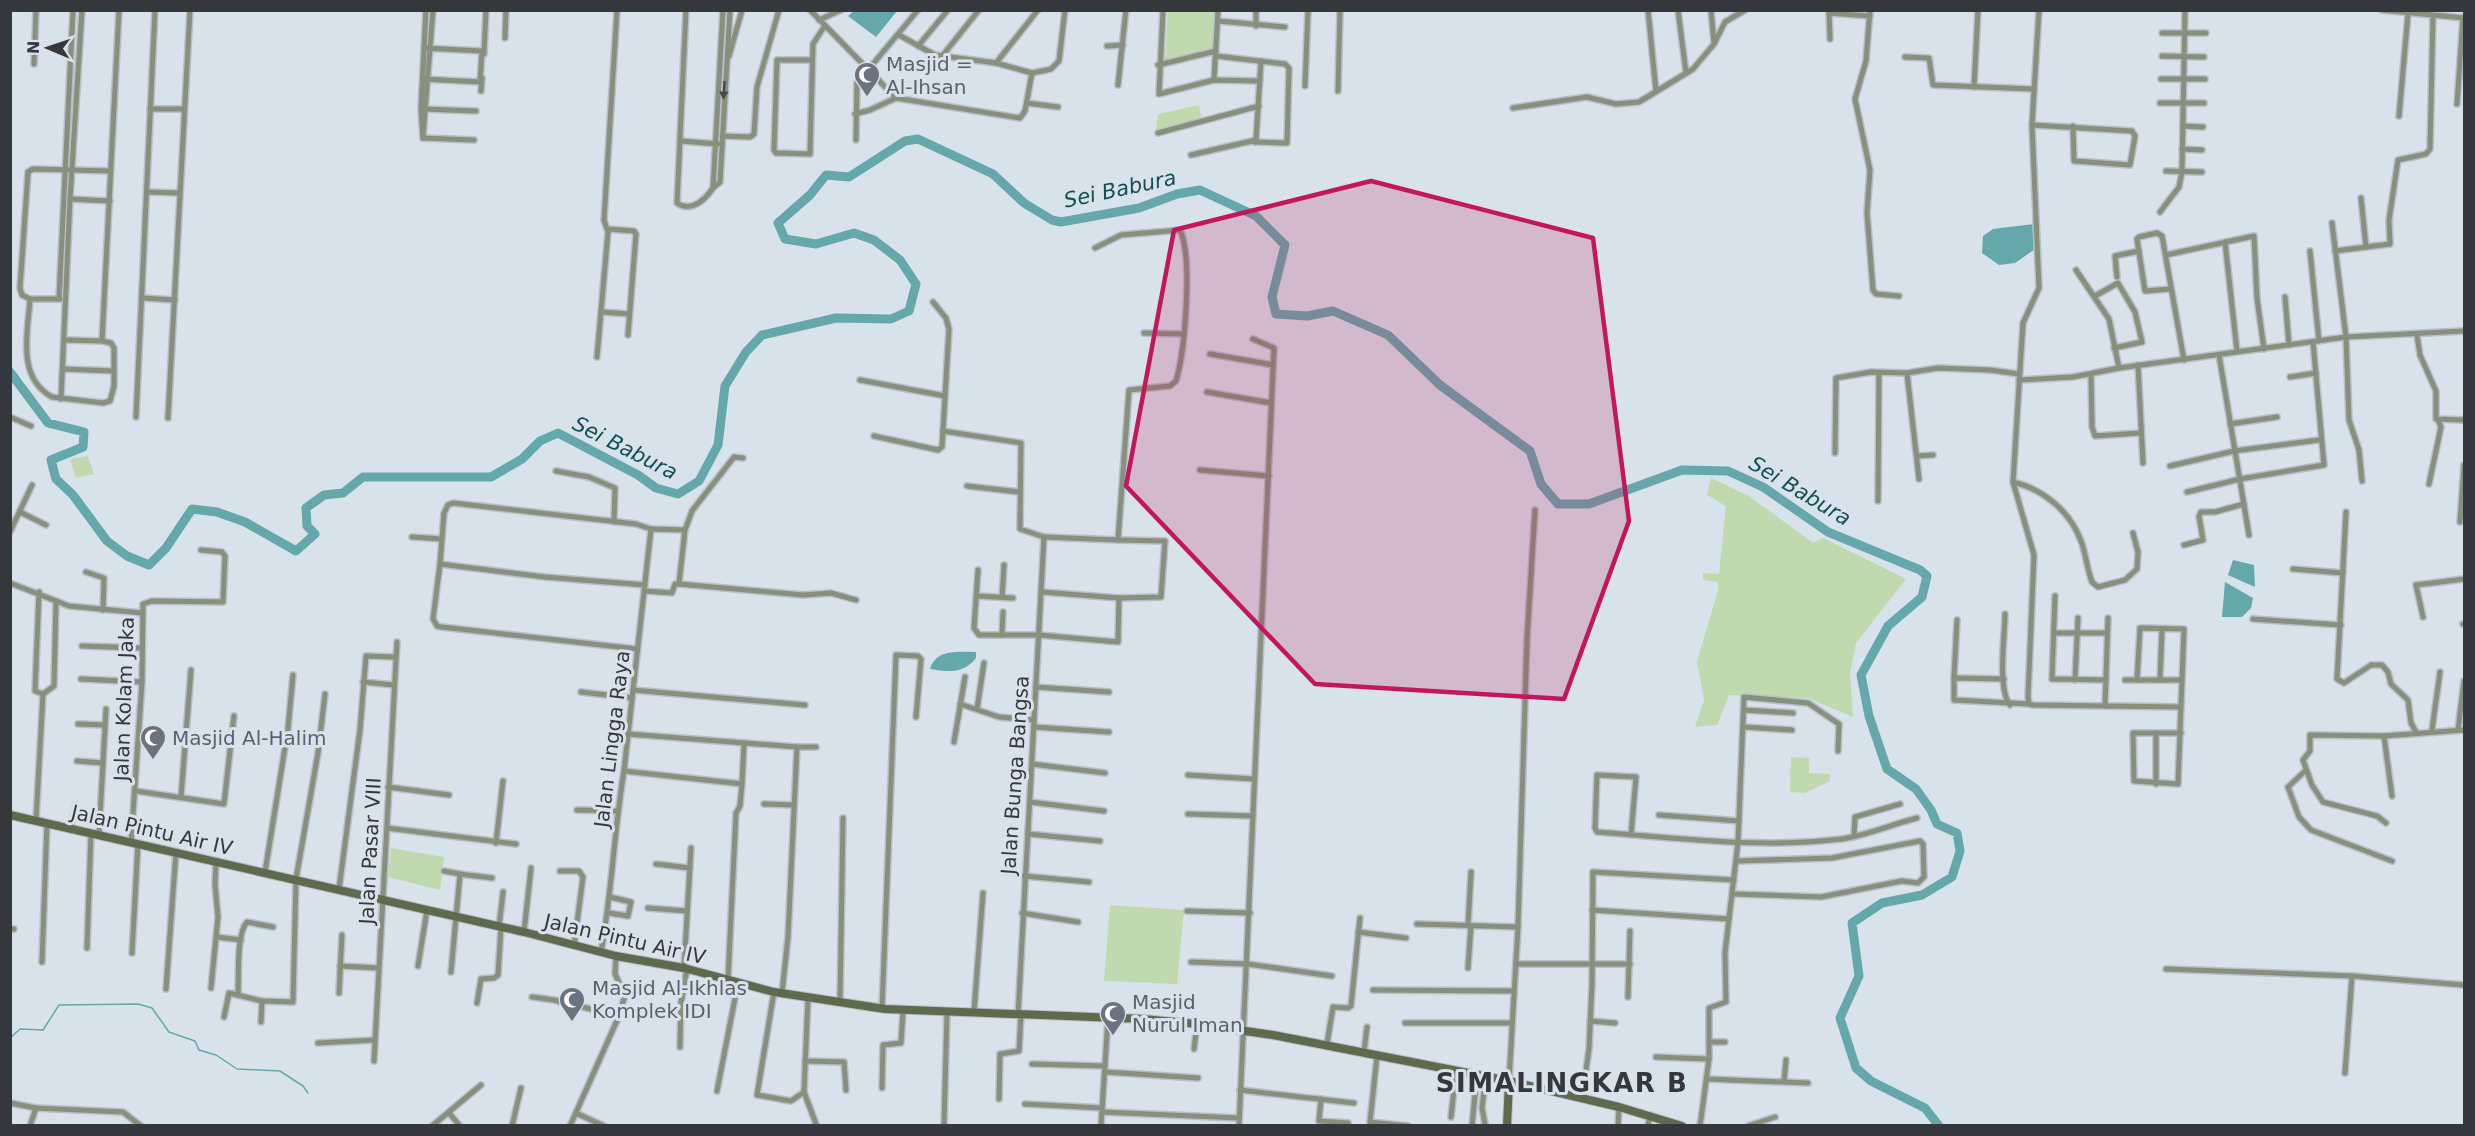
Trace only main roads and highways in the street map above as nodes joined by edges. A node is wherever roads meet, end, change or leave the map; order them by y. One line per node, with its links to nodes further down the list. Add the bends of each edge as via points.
1 (10, 815): 2 (main road, Jalan Pintu Air IV, via 778,993 903,1011 1197,1024 1327,1044)
2 (1509, 1081): 3 (main road, Jalan Pintu Air IV, via 1650,1115); 4 (main road)
3 (1663, 1122): 5 (main road, Jalan Pintu Air IV)
4 (1507, 1125)
5 (1682, 1125)

